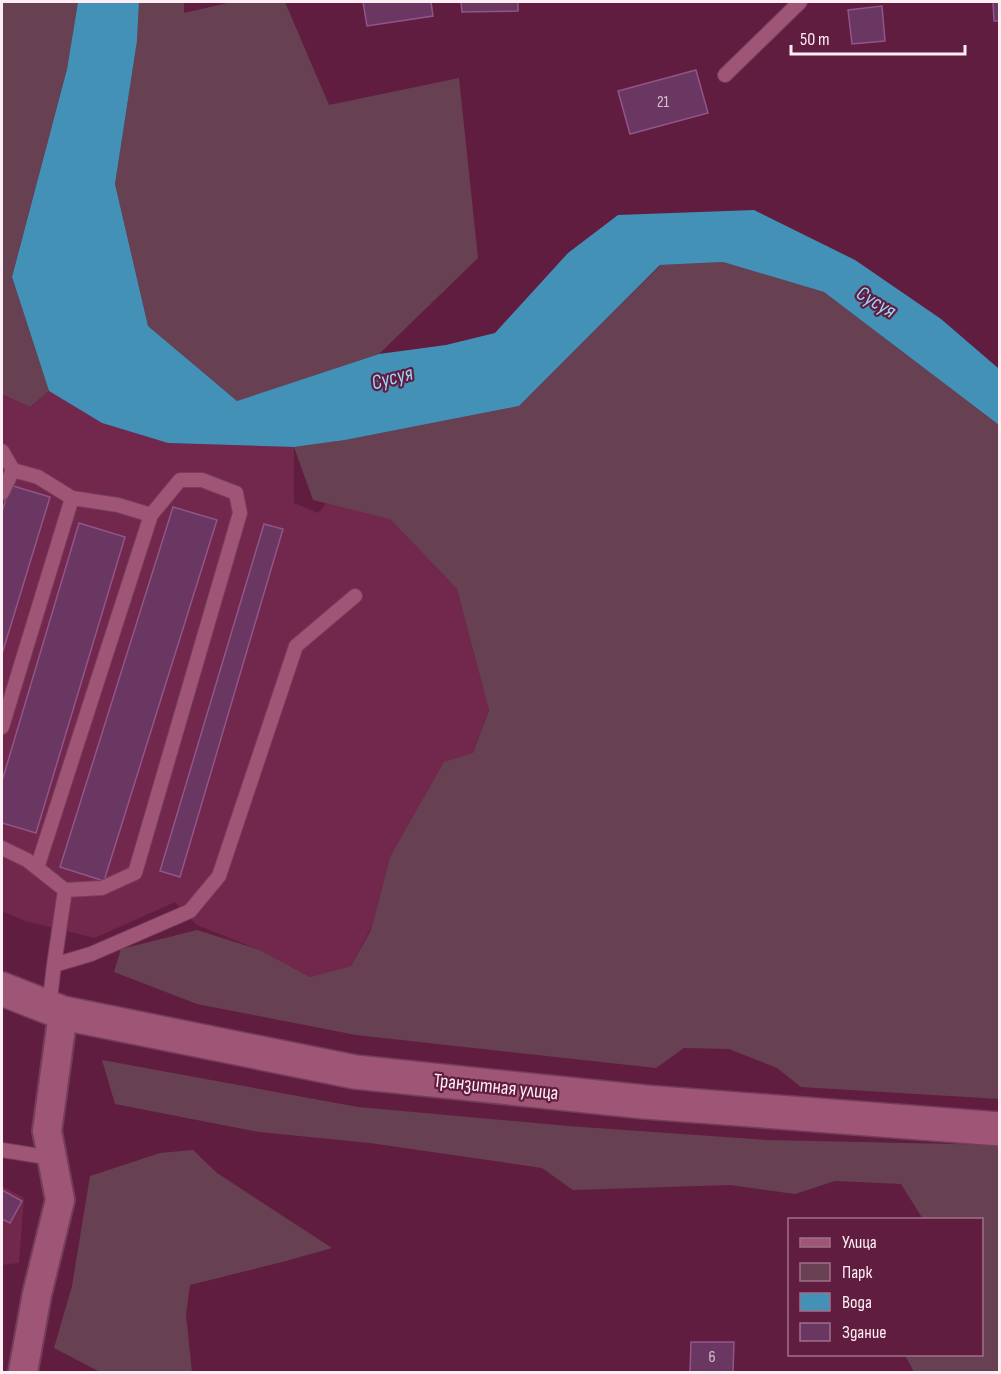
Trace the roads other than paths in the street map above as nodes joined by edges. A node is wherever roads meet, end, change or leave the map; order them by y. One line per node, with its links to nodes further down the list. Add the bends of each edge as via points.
1 (801, 2): 2 (lane)
2 (725, 75)
3 (2, 451): 4 (lane)
4 (14, 470): 5 (lane); 6 (lane, via 38,477)
5 (2, 493)
6 (72, 498): 7 (lane); 9 (lane)
7 (151, 515): 11 (lane); 12 (lane, via 180,480 202,480 236,494 240,513 135,873 102,888)
8 (355, 596): 13 (lane, via 296,646 219,876 190,911 91,954)
9 (2, 728)
10 (2, 848): 11 (lane)
11 (37, 868): 12 (lane)
12 (66, 890): 13 (lane)
13 (54, 965): 15 (lane)
14 (2, 989): 15 (main road, Транзитная улица)
15 (56, 1010): 16 (main road, Транзитная улица, via 355,1072 645,1102); 18 (street, via 47,1131)
16 (999, 1129)
17 (2, 1150): 18 (lane)
18 (52, 1158): 19 (street, via 60,1200)
19 (23, 1372)

